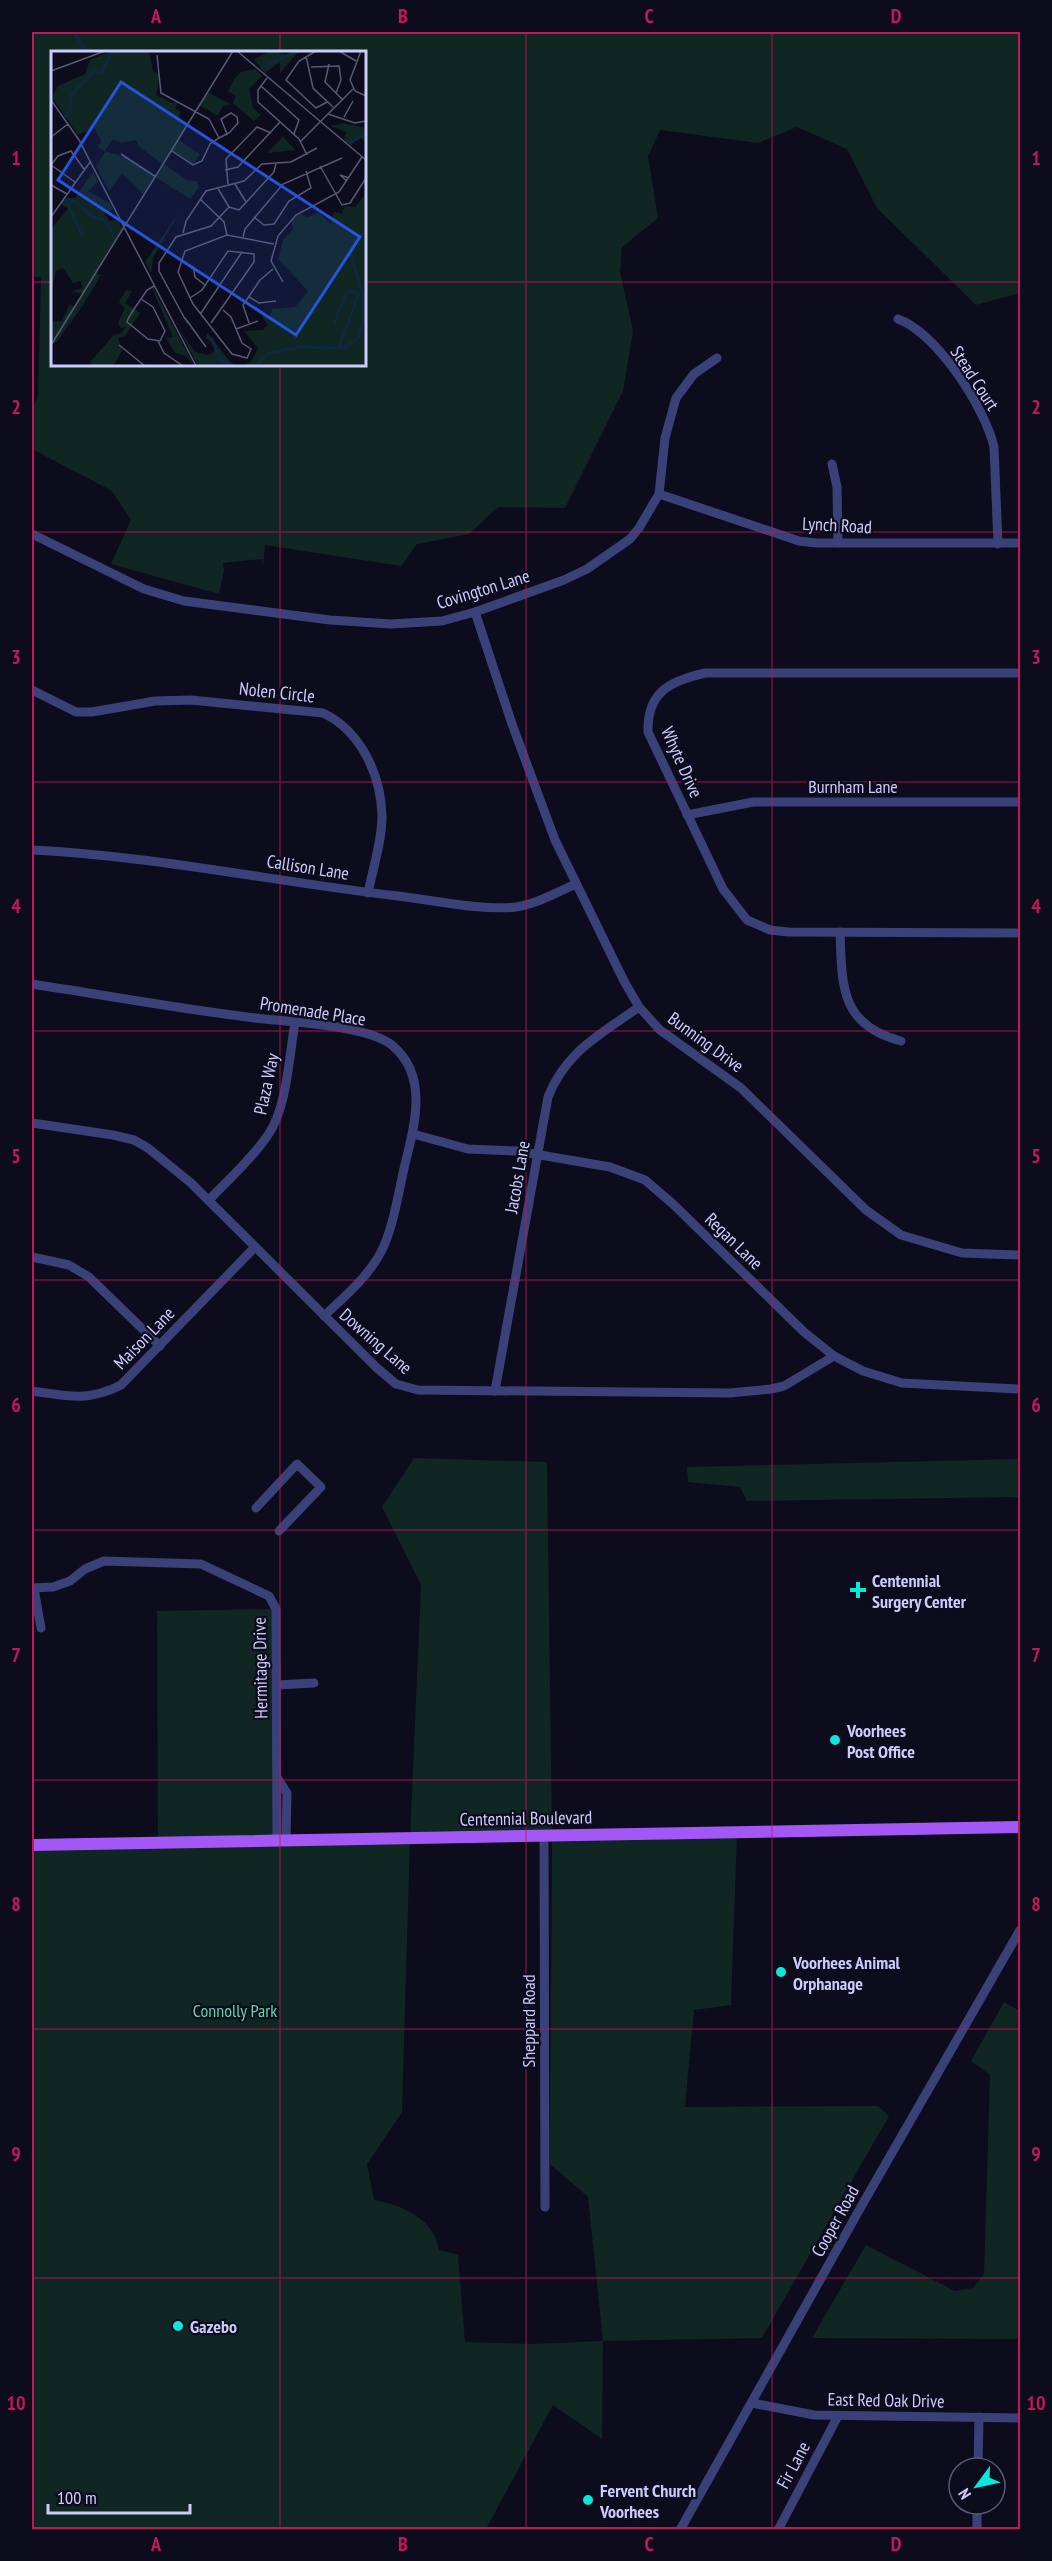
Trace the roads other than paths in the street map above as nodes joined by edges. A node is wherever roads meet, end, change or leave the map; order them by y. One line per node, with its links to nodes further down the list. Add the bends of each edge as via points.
1 (898, 319): 8 (street, Stead Court, via 918,329 949,364 974,400 992,436)
2 (717, 358): 4 (street, Covington Lane, via 694,374 676,398 664,438)
3 (832, 464): 6 (street, via 837,487)
4 (659, 494): 6 (street, Lynch Road, via 779,536); 9 (street, Covington Lane, via 639,528 617,550 564,580)
5 (32, 534): 9 (street, Covington Lane, via 144,589 184,601 391,624 442,621)
6 (838, 543): 8 (street, Lynch Road)
7 (1020, 543): 8 (street, Lynch Road)
8 (998, 544)
9 (475, 612): 15 (street, Bunning Drive, via 516,735 555,840)
10 (1020, 673): 13 (street, Whyte Drive, via 705,673 678,679 654,703 648,732)
11 (32, 690): 16 (street, Nolen Circle, via 76,712 191,700 323,713 336,719 347,727 365,753 380,800 380,833)
12 (1020, 802): 13 (street, Burnham Lane, via 753,802)
13 (687, 815): 17 (street, Whyte Drive, via 723,889 747,920 770,930)
14 (32, 850): 16 (street, Callison Lane, via 157,861)
15 (576, 884): 16 (street, Callison Lane, via 530,904 502,908); 20 (street, Bunning Drive)
16 (368, 893)
17 (840, 933): 18 (street, Whyte Drive); 22 (street, via 844,993 852,1009 870,1030)
18 (1020, 933)
19 (32, 984): 21 (street, Promenade Place)
20 (639, 1007): 25 (street, Jacobs Lane, via 582,1048 556,1076 548,1097); 28 (street, Bunning Drive, via 660,1030 741,1088 866,1210 901,1235 962,1253)
21 (295, 1023): 24 (street, Promenade Place, via 351,1030 391,1044 416,1082); 26 (street, Plaza Way, via 276,1121 255,1152)
22 (901, 1041)
23 (32, 1123): 26 (street, Downing Lane, via 134,1140)
24 (413, 1134): 25 (street, Regan Lane, via 468,1149); 30 (street, Promenade Place, via 381,1251 359,1281)
25 (538, 1155): 32 (street, Regan Lane, via 610,1167 645,1180); 35 (street, Jacobs Lane)
26 (208, 1200): 27 (street, Downing Lane)
27 (255, 1247): 30 (street, Downing Lane); 31 (street, Maison Lane)
28 (1020, 1255)
29 (32, 1257): 31 (street, via 69,1265 89,1277)
30 (324, 1316): 35 (street, Downing Lane, via 377,1368 405,1388)
31 (160, 1346): 34 (street, Maison Lane, via 121,1385 103,1394 84,1398)
32 (834, 1356): 33 (street, Regan Lane, via 863,1371 902,1383); 35 (street, Downing Lane, via 793,1382 771,1389 730,1393)
33 (1020, 1389)
34 (32, 1391)
35 (495, 1391)
36 (256, 1508): 37 (street, via 297,1464 321,1487)
37 (279, 1531)
38 (33, 1588): 39 (street); 41 (street, Hermitage Drive, via 70,1581 85,1569 104,1562 201,1564 270,1596 276,1609)
39 (41, 1628)
40 (314, 1683): 41 (street)
41 (277, 1685): 44 (street, Hermitage Drive, via 277,1777 286,1792)
42 (1020, 1827): 43 (main road, Centennial Boulevard)
43 (544, 1836): 44 (main road, Centennial Boulevard); 47 (street, Sheppard Road)
44 (282, 1841): 45 (main road, Centennial Boulevard)
45 (32, 1845)
46 (1020, 1930): 48 (street, Cooper Road)
47 (545, 2207)
48 (752, 2403): 49 (street, East Red Oak Drive, via 795,2413); 53 (street, Cooper Road)
49 (838, 2416): 50 (street, East Red Oak Drive); 54 (street, Fir Lane)
50 (979, 2417): 51 (street, East Red Oak Drive); 52 (street)
51 (1020, 2418)
52 (978, 2456)
53 (680, 2529)
54 (777, 2529)

